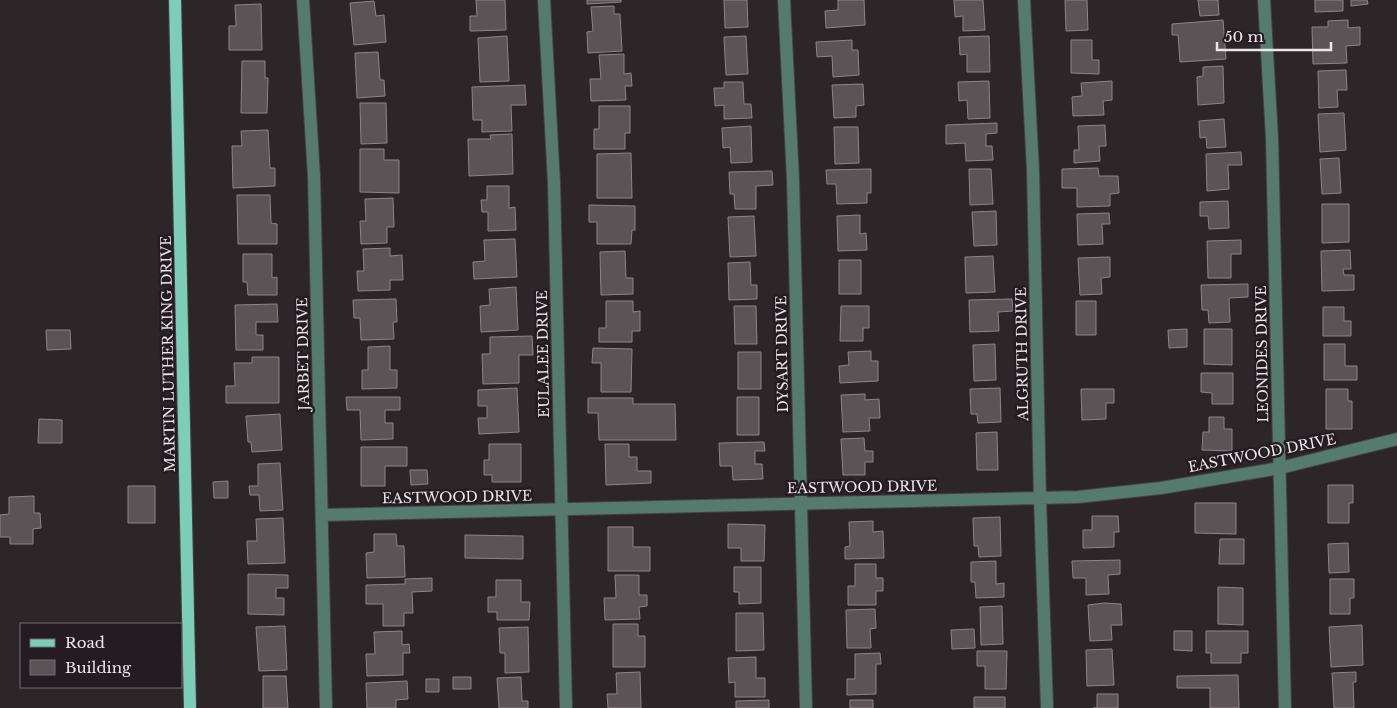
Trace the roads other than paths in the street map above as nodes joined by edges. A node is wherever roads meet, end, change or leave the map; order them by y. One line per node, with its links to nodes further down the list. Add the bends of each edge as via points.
1 (175, 0): 13 (main road, MARTIN LUTHER KING DRIVE)
2 (303, 0): 12 (street, JARBET DRIVE, via 314,176)
3 (544, 0): 11 (street, EULALEE DRIVE, via 554,183)
4 (784, 0): 10 (street, DYSART DRIVE, via 793,179)
5 (1024, 0): 9 (street, ALGRUTH DRIVE, via 1033,170)
6 (1264, 0): 8 (street, LEONIDES DRIVE, via 1272,138)
7 (1397, 439): 8 (street, EASTWOOD DRIVE)
8 (1280, 468): 9 (street, EASTWOOD DRIVE, via 1162,488); 18 (street, LEONIDES DRIVE)
9 (1040, 499): 10 (street, EASTWOOD DRIVE); 17 (street, ALGRUTH DRIVE)
10 (800, 503): 11 (street, EASTWOOD DRIVE); 16 (street, DYSART DRIVE)
11 (561, 509): 12 (street, EASTWOOD DRIVE); 15 (street, EULALEE DRIVE)
12 (322, 515): 14 (street, JARBET DRIVE)
13 (190, 708)
14 (326, 708)
15 (566, 708)
16 (806, 708)
17 (1047, 708)
18 (1285, 708)

